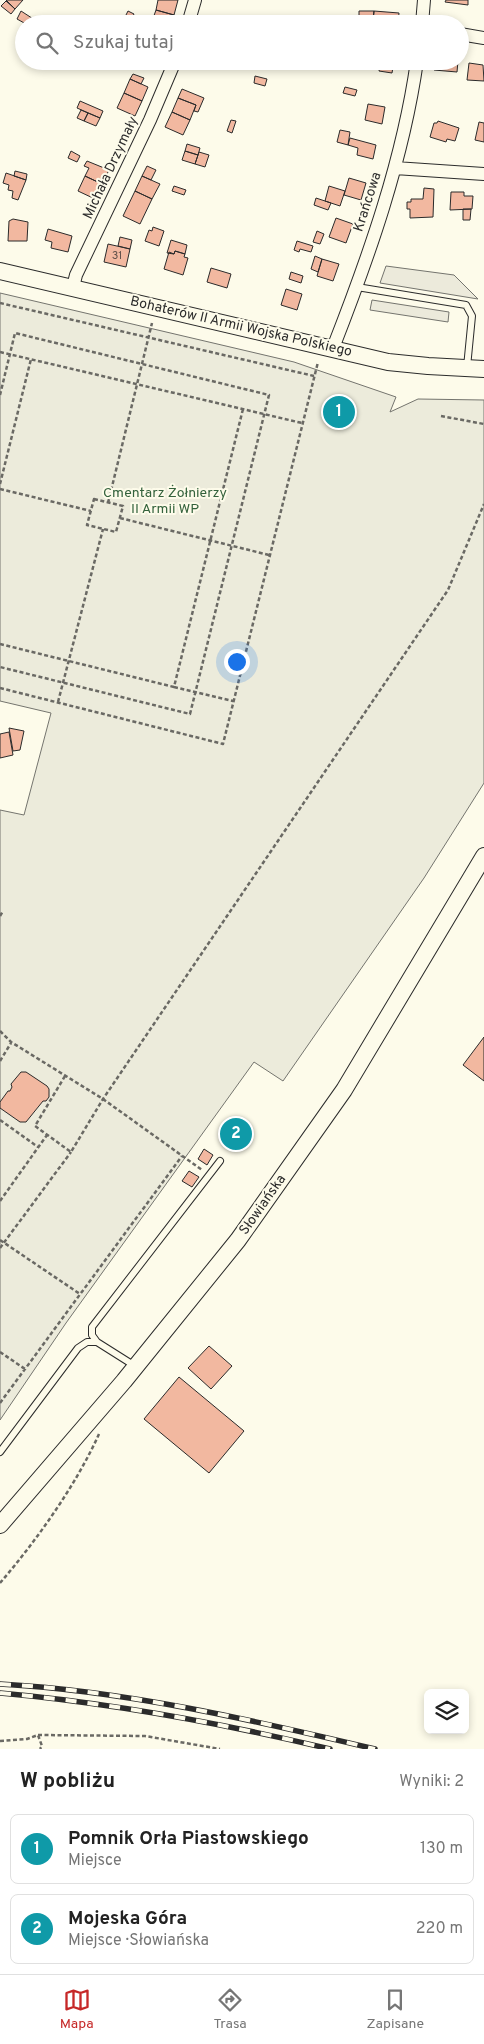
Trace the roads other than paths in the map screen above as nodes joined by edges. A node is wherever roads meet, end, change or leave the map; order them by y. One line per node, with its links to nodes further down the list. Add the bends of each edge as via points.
1 (195, 0): 3 (street)
2 (424, 0): 4 (street)
3 (191, 15)
4 (423, 15)
5 (469, 36): 6 (street)
6 (484, 38)
7 (171, 70): 12 (street, Michała Drzymały)
8 (415, 70): 9 (street, Krańcowa)
9 (395, 168): 10 (street); 13 (street, Krańcowa)
10 (484, 174)
11 (0, 270): 12 (street, Bohaterów II Armii Wojska Polskiego)
12 (73, 287): 14 (street, Bohaterów II Armii Wojska Polskiego)
13 (357, 287): 14 (street, Krańcowa); 15 (lane, via 466,305 472,316)
14 (333, 348): 15 (street, Bohaterów II Armii Wojska Polskiego, via 388,362)
15 (467, 368): 16 (street, Bohaterów II Armii Wojska Polskiego)
16 (484, 369)
17 (484, 856): 20 (street, Słowiańska, via 344,1090 238,1240)
18 (220, 1161): 19 (lane, via 99,1316 92,1327 92,1335)
19 (97, 1342): 20 (lane); 21 (lane, via 87,1342 78,1348)
20 (136, 1366): 22 (street, Słowiańska)
21 (0, 1452)
22 (0, 1525)

